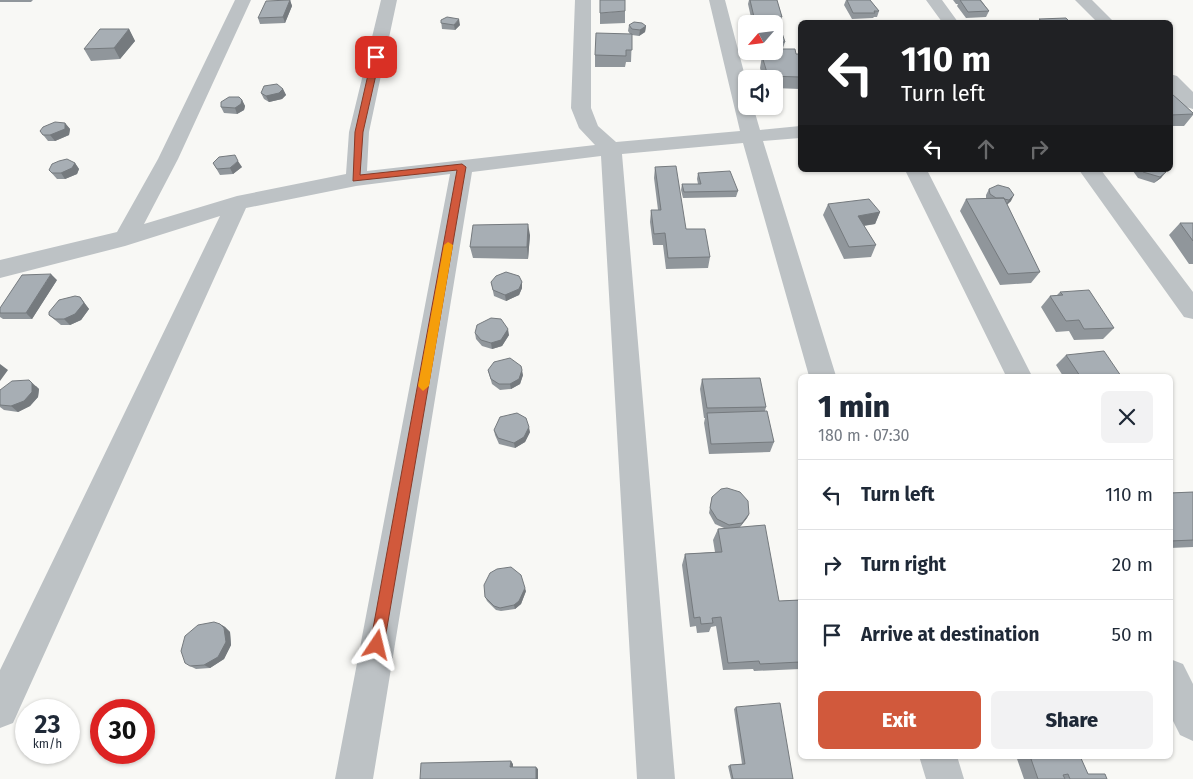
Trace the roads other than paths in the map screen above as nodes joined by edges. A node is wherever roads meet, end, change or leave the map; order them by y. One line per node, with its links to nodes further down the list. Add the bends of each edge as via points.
1 (242, 0): 21 (street, via 168,159)
2 (389, 0): 19 (street, via 359,132)
3 (583, 0): 15 (street, via 581,108 589,128)
4 (716, 0): 14 (street)
5 (934, 0): 7 (street)
6 (1083, 0): 8 (street)
7 (949, 20)
8 (1104, 20)
9 (1173, 82): 10 (street)
10 (1193, 82)
11 (1173, 84): 12 (street)
12 (1193, 103)
13 (798, 132): 14 (street)
14 (750, 135): 15 (street); 24 (street)
15 (611, 149): 16 (street); 31 (street)
16 (462, 167): 19 (street); 30 (street)
17 (917, 172): 25 (street)
18 (1091, 172): 23 (street)
19 (356, 179): 20 (street)
20 (236, 203): 21 (street); 27 (street)
21 (125, 238): 22 (street)
22 (0, 269)
23 (1193, 310)
24 (822, 374)
25 (1018, 374)
26 (1173, 682): 28 (street)
27 (0, 710)
28 (1193, 722)
29 (939, 759): 32 (street)
30 (354, 779)
31 (656, 779)
32 (945, 779)

